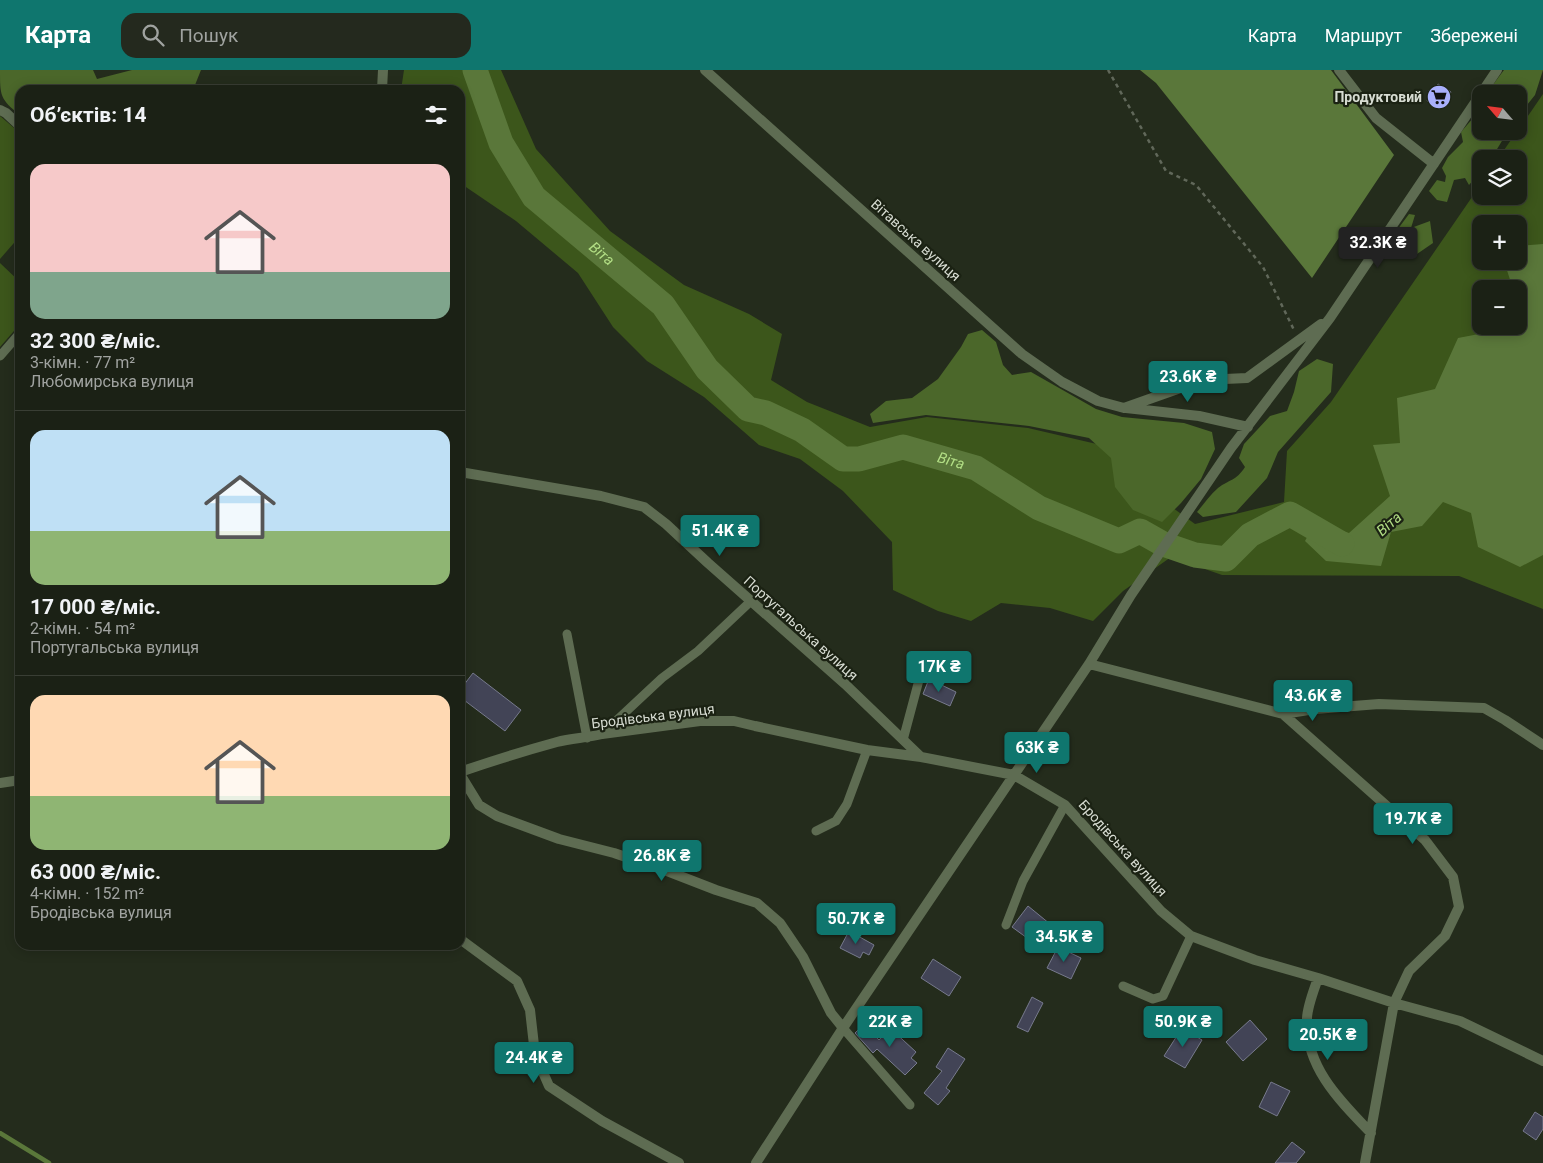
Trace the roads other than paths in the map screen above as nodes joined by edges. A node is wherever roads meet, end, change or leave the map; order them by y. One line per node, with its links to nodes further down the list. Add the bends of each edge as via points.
1 (383, 70): 5 (street)
2 (705, 70): 12 (street, Вітавська вулиця, via 1022,354 1062,382 1098,401)
3 (1339, 70): 8 (street, via 1376,118)
4 (1497, 70): 8 (street)
5 (382, 85)
6 (2, 110): 7 (street)
7 (15, 122)
8 (1434, 164): 9 (street)
9 (1330, 318): 12 (street, via 1247,378 1203,380); 13 (street)
10 (15, 338): 11 (lane)
11 (0, 356)
12 (1124, 408): 13 (street, Вітавська вулиця, via 1199,416)
13 (1248, 427): 17 (street, via 1131,595)
14 (465, 473): 15 (street, Португальська вулиця, via 601,496 644,507)
15 (751, 601): 20 (lane); 22 (street, Португальська вулиця)
16 (567, 634): 21 (lane)
17 (1089, 664): 19 (street); 27 (street)
18 (919, 680): 22 (lane)
19 (1283, 714): 23 (street, via 1379,704 1484,708); 38 (street, via 1425,840 1453,878 1459,906 1445,936 1409,971)
20 (602, 734): 21 (street, Бродівська вулиця); 24 (street, Бродівська вулиця, via 700,721 734,721)
21 (587, 738): 26 (street, Бродівська вулиця, via 499,758)
22 (903, 740): 25 (street, Португальська вулиця)
23 (1543, 745)
24 (867, 750): 25 (street, Бродівська вулиця); 32 (lane, via 847,804 836,821)
25 (921, 757): 27 (street, Бродівська вулиця)
26 (465, 771)
27 (1014, 775): 31 (street, Бродівська вулиця); 39 (street)
28 (15, 781): 30 (street)
29 (465, 781): 39 (street, via 479,805 497,816 758,903 780,922 803,957 831,1013)
30 (0, 783)
31 (1065, 805): 33 (lane, via 1023,881); 34 (street, Бродівська вулиця, via 1161,911)
32 (816, 831)
33 (1006, 925)
34 (1191, 936): 36 (street, Бродівська вулиця, via 1255,960); 37 (lane, via 1163,996 1152,999)
35 (465, 943): 43 (street, via 517,981 530,1010 535,1054 549,1086 602,1121)
36 (1318, 978): 38 (street, Бродівська вулиця); 42 (street, via 1306,1018 1309,1045 1318,1070 1333,1092)
37 (1123, 986)
38 (1394, 1003): 40 (street, Бродівська вулиця, via 1460,1021); 42 (street)
39 (844, 1028): 41 (lane); 44 (street)
40 (1543, 1061)
41 (910, 1105)
42 (1371, 1133): 45 (street)
43 (679, 1163)
44 (756, 1163)
45 (1365, 1163)

